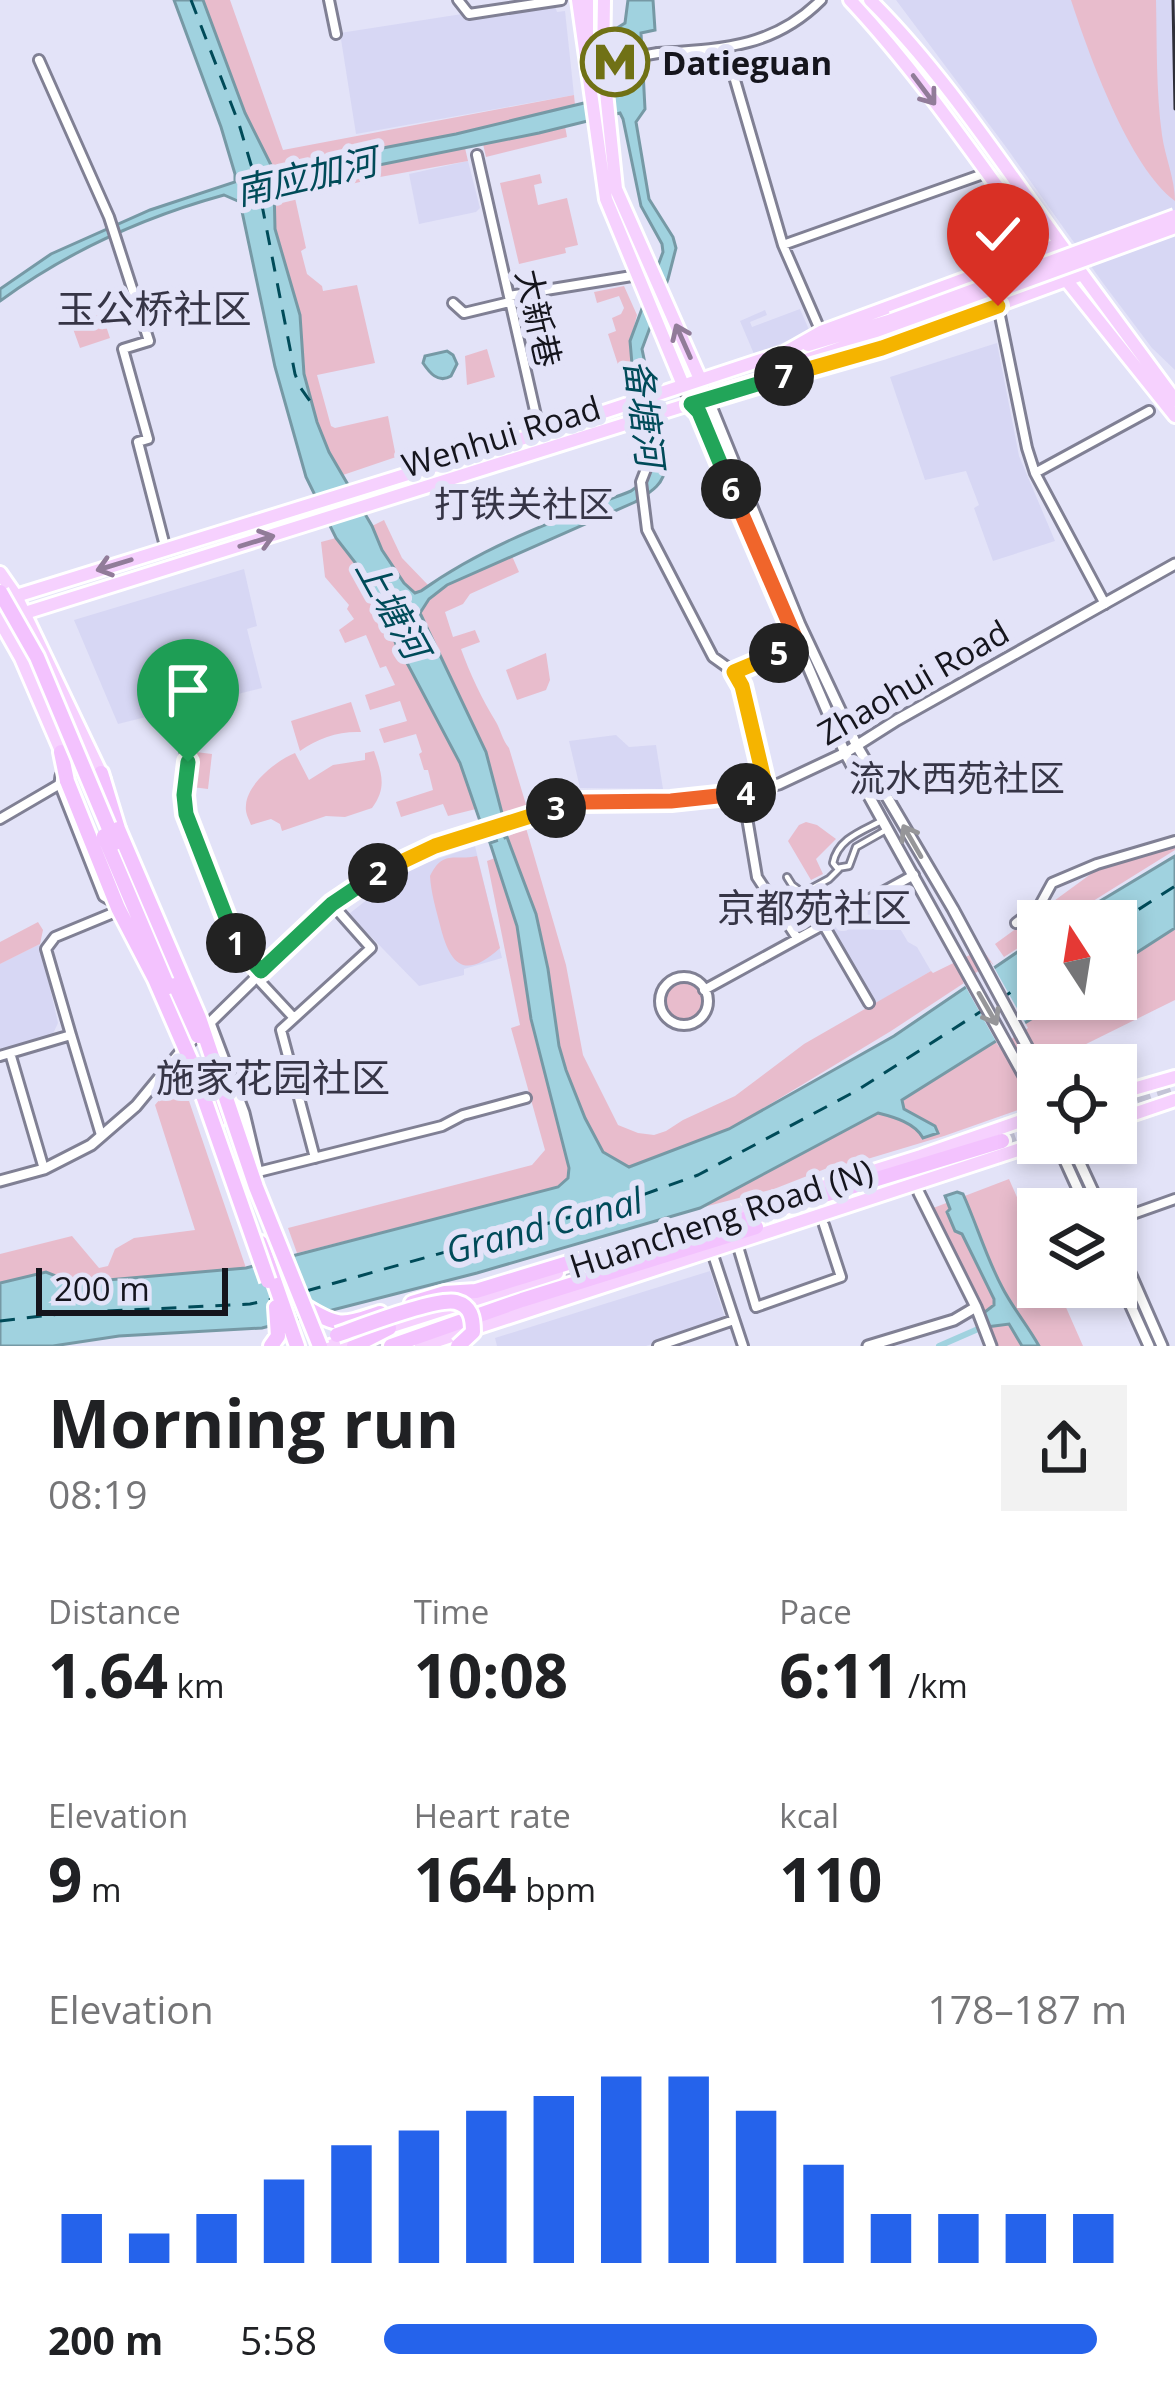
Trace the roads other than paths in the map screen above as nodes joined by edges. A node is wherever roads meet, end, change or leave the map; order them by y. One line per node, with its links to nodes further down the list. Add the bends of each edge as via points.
1 (329, 0): 8 (street)
2 (458, 0): 3 (street, via 469,14)
3 (560, 0)
4 (591, 0): 10 (main road); 12 (main road, via 586,55)
5 (821, 0): 9 (street, via 784,28)
6 (850, 0): 15 (main road, one-way to 15)
7 (870, 0): 18 (main road)
8 (336, 34)
9 (726, 49): 10 (street, bridge); 19 (street)
10 (608, 58): 12 (main road)
11 (39, 60): 41 (street, via 109,218 148,341 123,349)
12 (598, 98): 13 (main road)
13 (600, 118): 22 (main road, via 606,199); 30 (main road, one-way to 13, via 616,189)
14 (477, 155): 24 (street, 大新巷)
15 (986, 173): 19 (street); 20 (main road)
16 (1175, 216): 27 (main road, bridge)
17 (1175, 227): 27 (main road, bridge)
18 (1060, 244): 20 (main road, Wenhui Road); 21 (main road)
19 (783, 245): 28 (street)
20 (1045, 251): 23 (main road); 28 (main road, Wenhui Road)
21 (1082, 274): 23 (main road, Wenhui Road); 34 (main road)
22 (638, 275): 24 (street); 32 (main road)
23 (1066, 280): 26 (main road, Wenhui Road); 37 (main road)
24 (510, 299): 25 (street, via 464,313); 39 (street, 大新巷)
25 (453, 303)
26 (998, 306): 31 (main road, Wenhui Road); 40 (street)
27 (894, 324): 29 (main road); 31 (main road)
28 (821, 332): 29 (main road, Wenhui Road)
29 (784, 353): 30 (main road, Wenhui Road)
30 (700, 379): 32 (main road, Wenhui Road); 33 (main road)
31 (761, 381): 33 (main road, Wenhui Road)
32 (683, 385): 35 (main road); 39 (main road, Wenhui Road)
33 (708, 398): 35 (main road, Wenhui Road); 50 (main road)
34 (1175, 400)
35 (691, 404): 38 (main road, Wenhui Road); 47 (main road)
36 (1149, 410): 40 (street)
37 (1175, 416)
38 (640, 421): 46 (main road, Wenhui Road, one-way to 38); 48 (street, via 646,530 713,657)
39 (540, 433): 41 (main road, Wenhui Road)
40 (1035, 473): 44 (street)
41 (166, 550): 45 (main road, Wenhui Road, one-way to 45)
42 (1175, 564): 44 (main road, Zhaohui Road)
43 (0, 573): 45 (main road)
44 (1105, 604): 50 (main road, Zhaohui Road)
45 (3, 606): 46 (main road, Wenhui Road); 46 (main road); 51 (main road); 79 (highway, bridge, via 47,679)
46 (25, 613): 53 (main road)
47 (798, 644): 48 (street); 52 (main road)
48 (734, 672): 55 (street)
49 (176, 715): 68 (street, via 188,762 186,814 232,937)
50 (857, 746): 52 (main road, Zhaohui Road); 74 (main road, one-way to 50)
51 (62, 752): 54 (highway); 64 (main road)
52 (845, 753): 55 (main road, Zhaohui Road); 58 (main road)
53 (101, 773): 72 (main road); 79 (highway, bridge, via 199,1018)
54 (63, 783): 57 (street); 64 (main road, via 104,896); 83 (highway, bridge)
55 (766, 788): 56 (main road, Zhaohui Road)
56 (743, 794): 63 (main road, Zhaohui Road, via 582,802 416,854); 67 (street, via 757,877)
57 (0, 819)
58 (886, 824): 60 (street, via 856,847 850,866); 60 (street, via 847,839 833,862); 61 (main road)
59 (1175, 841): 65 (street, via 1052,883)
60 (839, 868): 62 (street, via 803,893)
61 (914, 874): 66 (street); 77 (main road, one-way to 77)
62 (787, 877)
63 (332, 904): 68 (main road, Zhaohui Road); 71 (street, via 371,948)
64 (125, 908): 73 (street, via 46,949); 75 (main road)
65 (1016, 923)
66 (823, 924): 67 (street); 70 (street)
67 (797, 938): 69 (street)
68 (258, 974): 71 (street); 72 (main road, Zhaohui Road)
69 (704, 989): 69 (street, via 691,978 675,979 661,996 666,1018 696,1022 706,1010)
70 (869, 1004)
71 (294, 1018): 89 (street, via 281,1030)
72 (205, 1028): 75 (main road, Zhaohui Road); 91 (main road, via 244,1113)
73 (70, 1035): 76 (street); 86 (street)
74 (1026, 1044)
75 (183, 1049): 86 (main road, Zhaohui Road)
76 (5, 1054): 90 (street)
77 (1017, 1060)
78 (1175, 1077): 80 (main road)
79 (211, 1078): 83 (highway, bridge); 107 (highway, bridge); 115 (highway, bridge)
80 (1137, 1088)
81 (526, 1098): 89 (street)
82 (1175, 1100): 84 (main road)
83 (208, 1111): 106 (highway, bridge)
84 (1137, 1113)
85 (1017, 1122): 96 (main road, Huancheng Road (N))
86 (101, 1135): 90 (main road, Zhaohui Road)
87 (1002, 1141): 92 (highway)
88 (1017, 1150): 113 (main road, Huancheng Road (N))
89 (315, 1158): 91 (street)
90 (44, 1169): 93 (main road, Zhaohui Road)
91 (258, 1172)
92 (884, 1178): 96 (highway); 101 (highway)
93 (0, 1181)
94 (919, 1193): 109 (main road)
95 (1175, 1199): 97 (street)
96 (756, 1207): 102 (main road, Huancheng Road (N))
97 (1137, 1213)
98 (824, 1225): 100 (street, via 841,1277 756,1307)
99 (756, 1227): 104 (highway)
100 (739, 1250)
101 (640, 1251)
102 (608, 1256): 107 (highway, bridge, via 338,1324); 111 (main road, Huancheng Road (N))
103 (714, 1258): 110 (street)
104 (569, 1285): 113 (highway, via 485,1319); 118 (highway)
105 (1137, 1289): 125 (main road)
106 (276, 1307): 114 (highway); 115 (highway)
107 (307, 1308): 116 (highway, bridge)
108 (1132, 1308): 124 (main road)
109 (977, 1311): 122 (main road); 123 (main road)
110 (734, 1320): 120 (street); 121 (street)
111 (389, 1328): 112 (main road, Huancheng Road (N)); 117 (highway)
112 (333, 1340): 113 (highway, bridge, via 445,1301 473,1318 473,1332); 115 (highway)
113 (456, 1341): 119 (main road, Huancheng Road (N))
114 (271, 1346)
115 (295, 1346)
116 (320, 1346)
117 (354, 1346)
118 (391, 1346)
119 (421, 1346)
120 (658, 1346)
121 (743, 1346)
122 (868, 1346)
123 (991, 1346)
124 (1149, 1346)
125 (1162, 1346)

